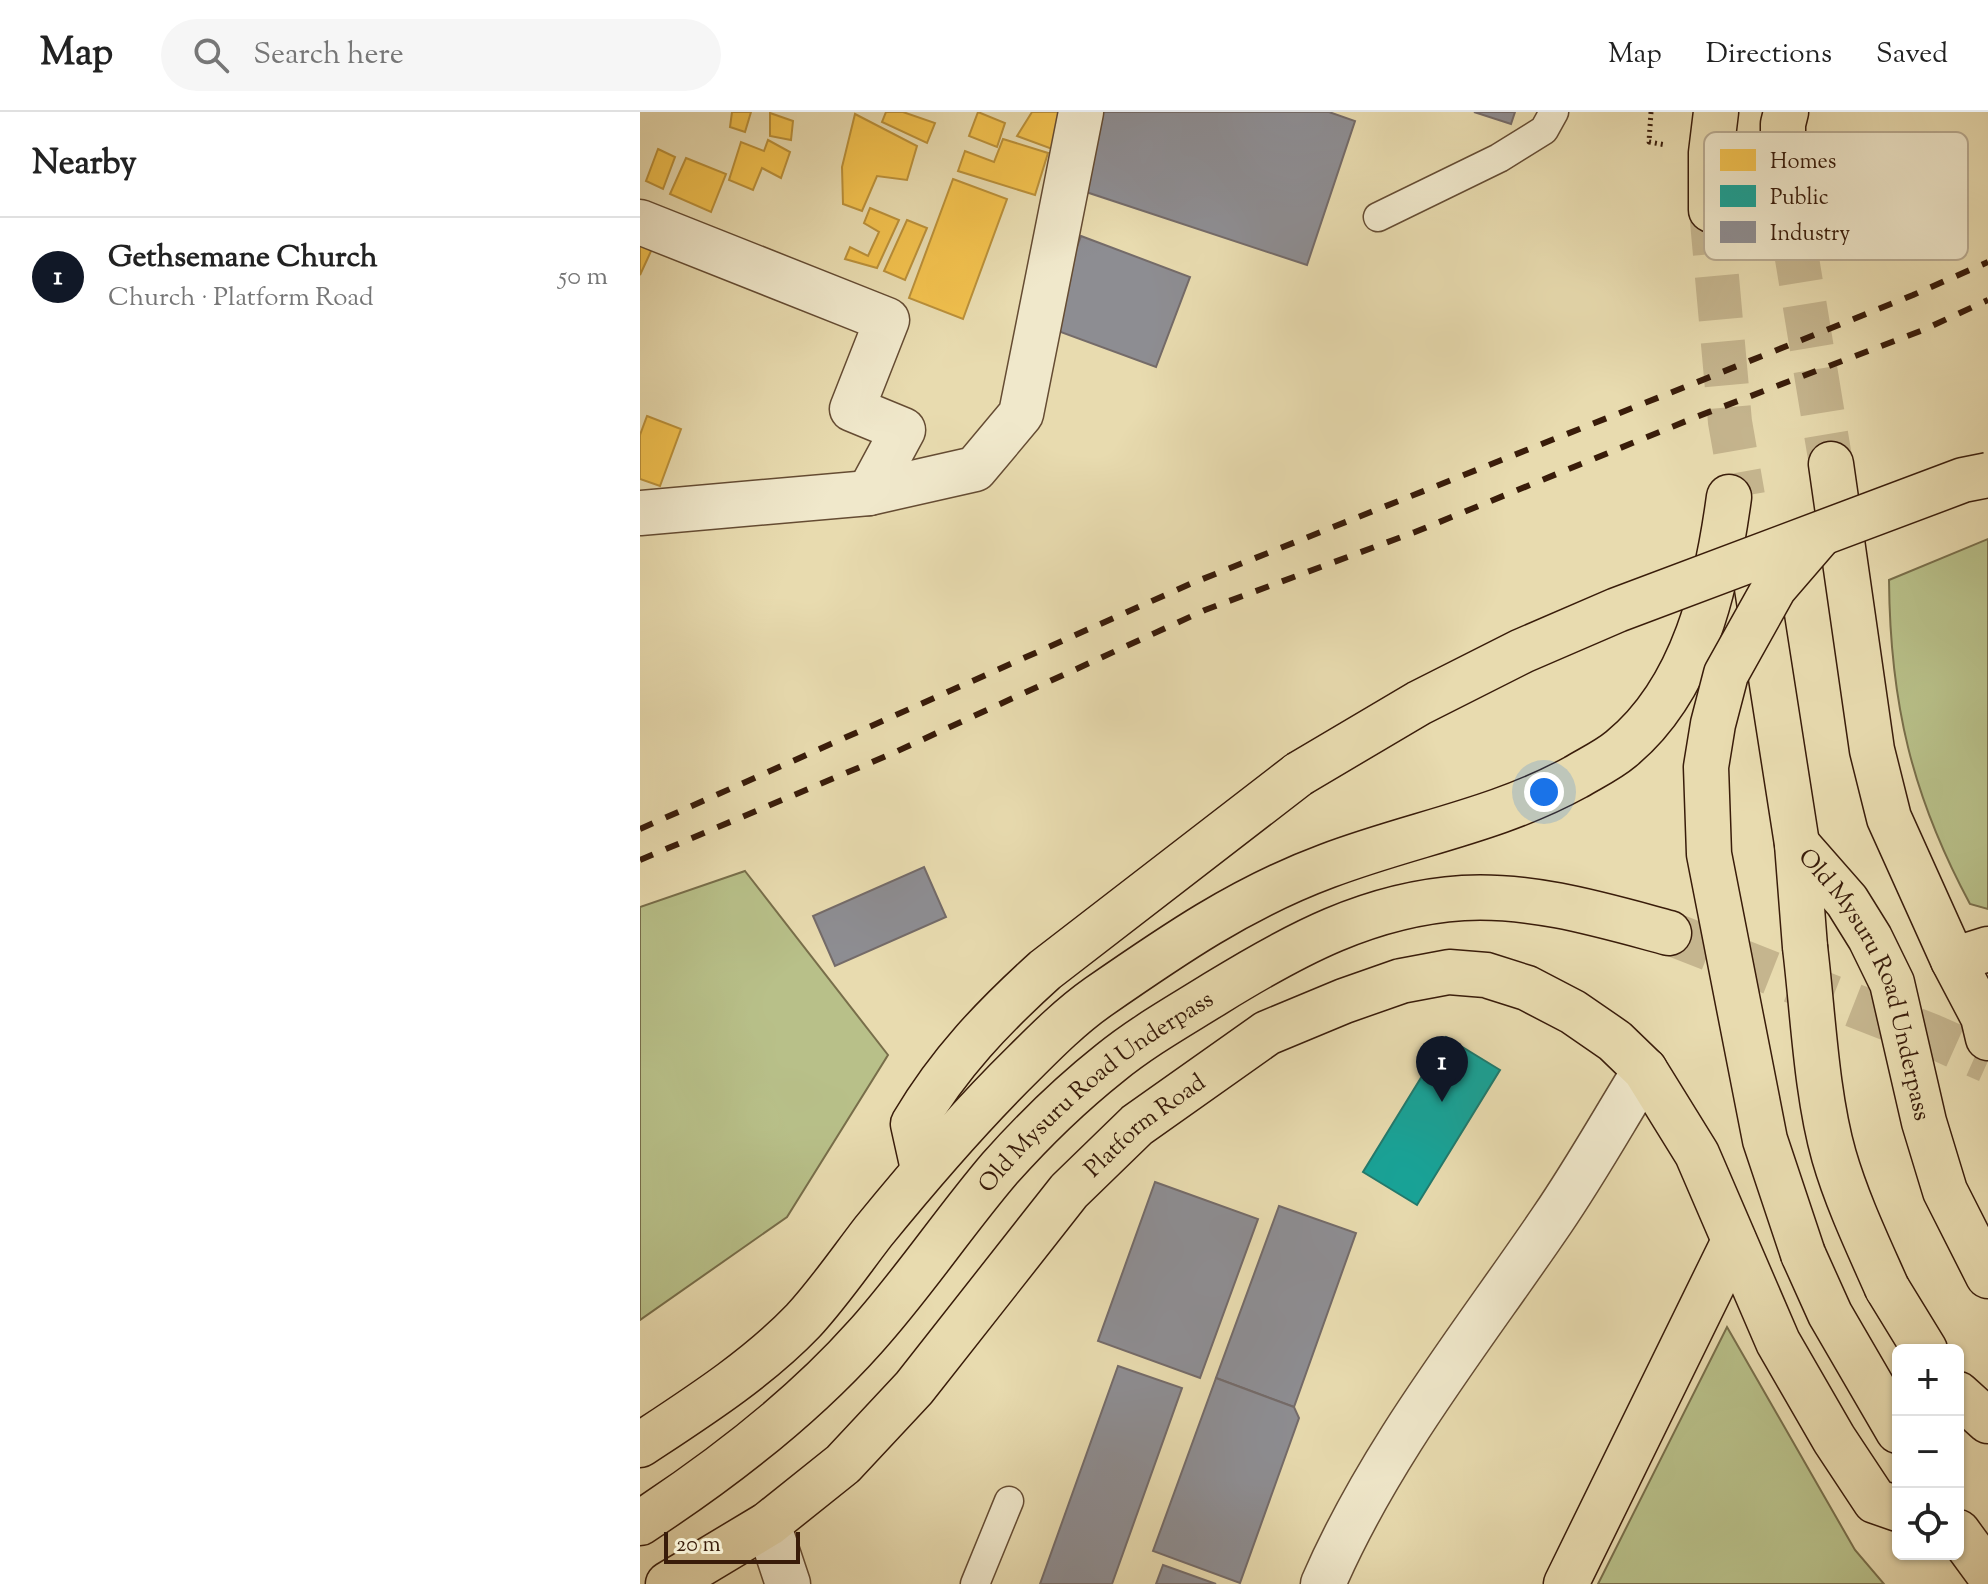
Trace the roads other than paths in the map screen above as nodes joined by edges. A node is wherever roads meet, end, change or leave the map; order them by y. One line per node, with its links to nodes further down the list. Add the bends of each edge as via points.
1 (1081, 112): 11 (street, via 1021,414 975,469)
2 (1554, 112): 7 (lane, via 1544,130 1499,158)
3 (1716, 112): 5 (main road)
4 (1786, 112): 6 (main road)
5 (1714, 132)
6 (1783, 132)
7 (1378, 217)
8 (640, 222): 11 (street, via 887,320 852,409 903,430)
9 (1831, 464): 16 (main road, via 1872,750 1889,818)
10 (1988, 475): 13 (main road, bridge)
11 (869, 493): 12 (street)
12 (640, 513)
13 (1818, 537): 19 (main road, bridge, via 1617,610 1522,651 1419,703 1299,774 1008,1004 937,1083 913,1124); 24 (main road, bridge, via 1774,588 1726,674 1706,767 1709,854 1765,1140 1803,1254 1830,1314)
14 (1797, 844): 19 (main road, Old Mysuru Road Underpass, via 1736,496 1708,607 1685,662 1665,699 1621,750 1505,811 1332,864 1208,922 1092,1001 977,1109); 21 (main road, Old Mysuru Road Underpass, via 1847,901 1892,983 1945,1191); 22 (main road, bridge, via 1823,1104 1833,1155 1887,1288)
15 (1669, 933): 29 (main road, Old Mysuru Road Underpass, via 1529,901 1463,898 1402,907 1336,926 1261,966 1111,1062 1057,1109 1000,1168 865,1337 805,1399)
16 (1970, 954): 17 (main road)
17 (1988, 1038)
18 (1645, 1070): 20 (main road, Platform Road, via 1697,1154); 30 (main road, Platform Road, via 1573,1012 1527,988 1486,975 1449,972 1401,981 1267,1033 1137,1125 1069,1191 914,1388 843,1464); 36 (street, via 1554,1217 1398,1441)
19 (923, 1169): 26 (main road, via 804,1320 704,1403)
20 (1734, 1241): 28 (main road, Platform Road, via 1778,1342 1834,1439 1875,1501); 37 (main road)
21 (1988, 1276)
22 (1921, 1344)
23 (1964, 1399): 25 (main road)
24 (1892, 1421)
25 (1988, 1421)
26 (640, 1445)
27 (1009, 1501): 35 (lane)
28 (1892, 1507)
29 (640, 1523)
30 (768, 1524): 33 (main road, Platform Road); 34 (street)
31 (1964, 1540): 32 (main road)
32 (1988, 1573)
33 (668, 1584)
34 (788, 1584)
35 (975, 1584)
36 (1323, 1584)
37 (1566, 1584)

